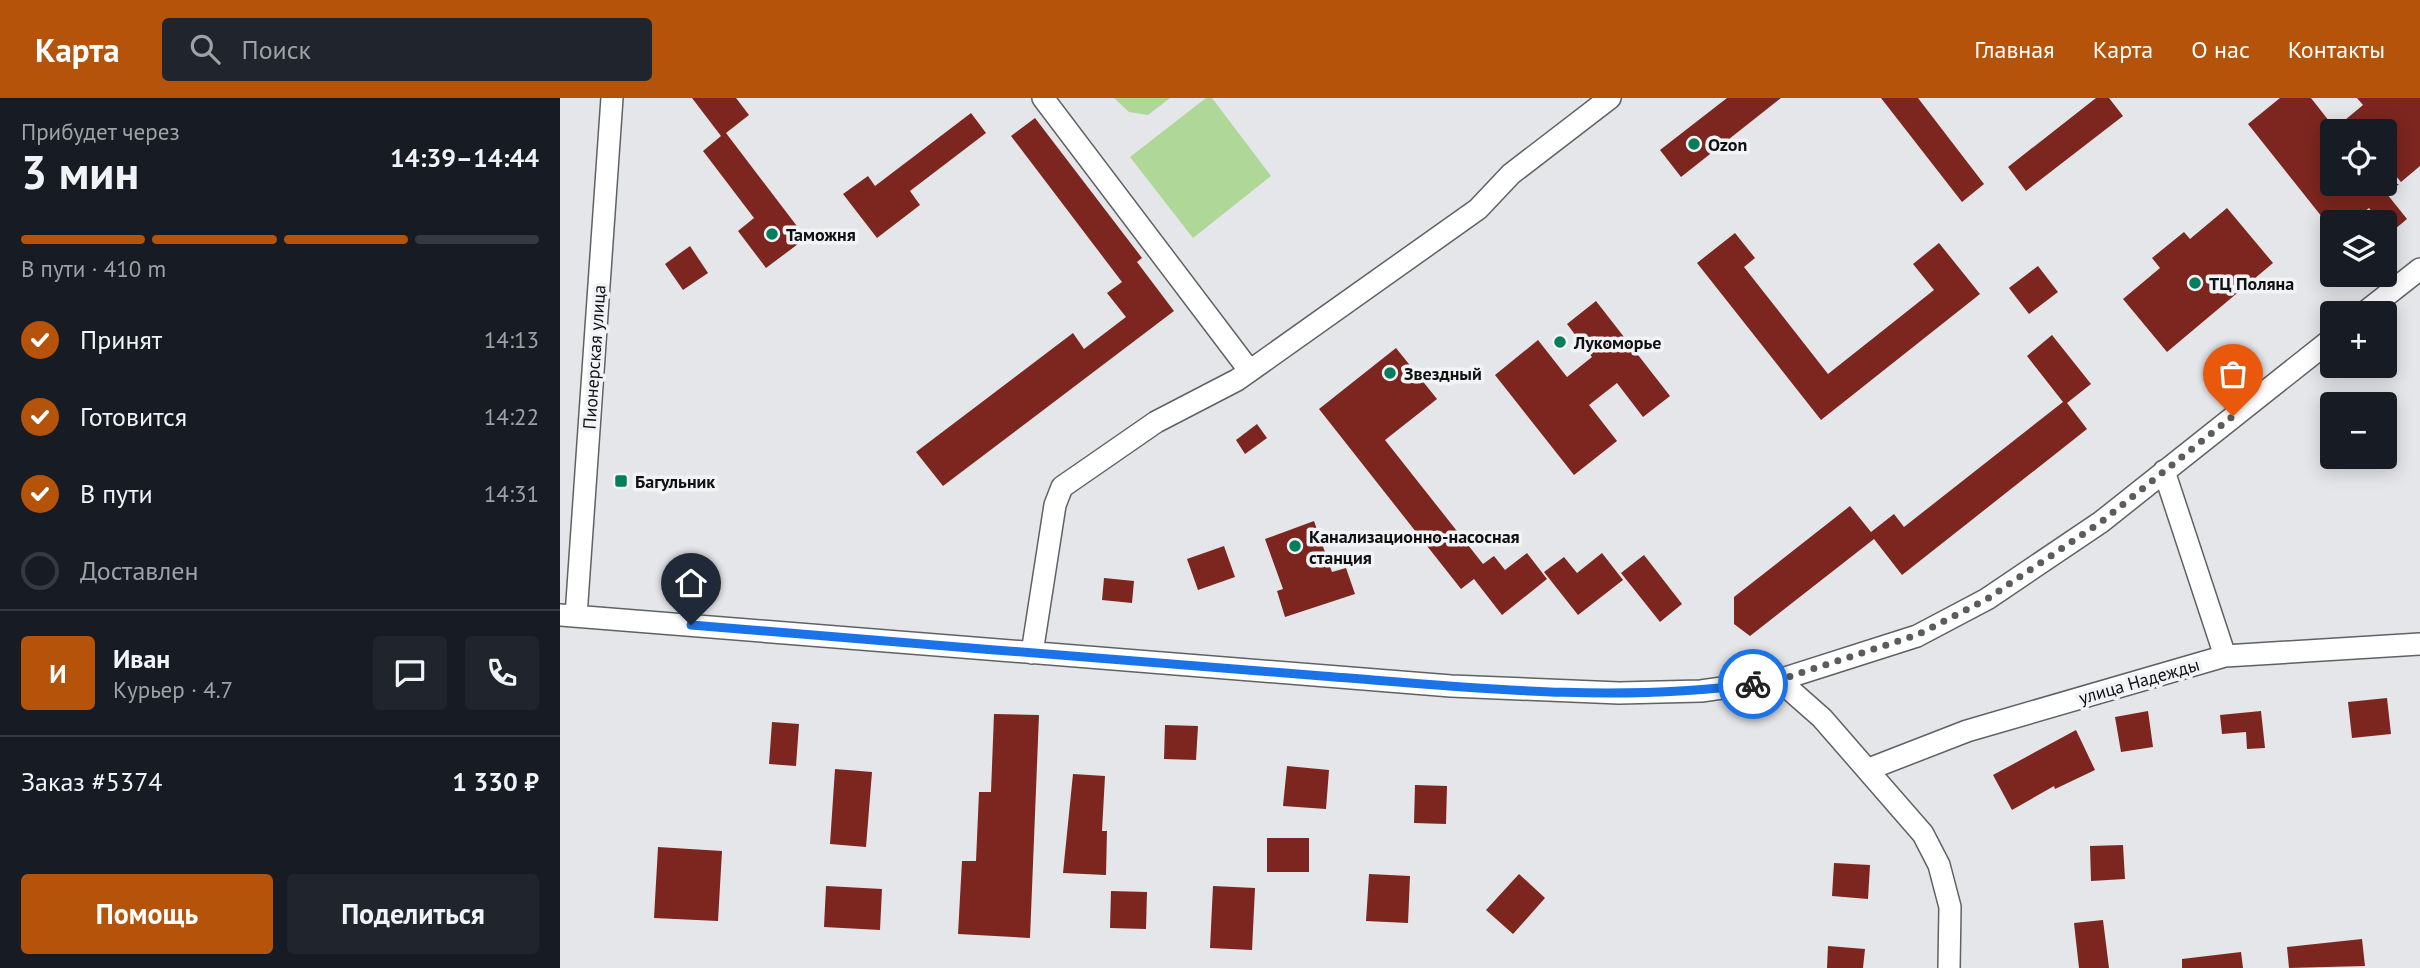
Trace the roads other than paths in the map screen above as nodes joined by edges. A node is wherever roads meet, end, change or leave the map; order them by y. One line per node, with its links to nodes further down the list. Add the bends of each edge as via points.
1 (612, 98): 9 (street, Пионерская улица)
2 (1043, 98): 7 (street)
3 (1610, 98): 7 (street, via 1511,174 1478,209)
4 (2420, 269): 5 (street)
5 (2379, 301)
6 (2320, 348): 8 (street)
7 (1250, 370): 11 (street, via 1156,422 1062,487 1055,505)
8 (2164, 471): 12 (street); 13 (street, via 2101,522 1987,599 1917,635)
9 (568, 616): 11 (street)
10 (2420, 643): 12 (street, улица Надежды)
11 (1032, 653): 13 (street, via 1451,686 1619,693 1701,691)
12 (2225, 656): 14 (street, улица Надежды, via 1967,731)
13 (1779, 680): 14 (street)
14 (1869, 769): 15 (street, via 1923,834 1939,865 1950,907)
15 (1949, 968)

